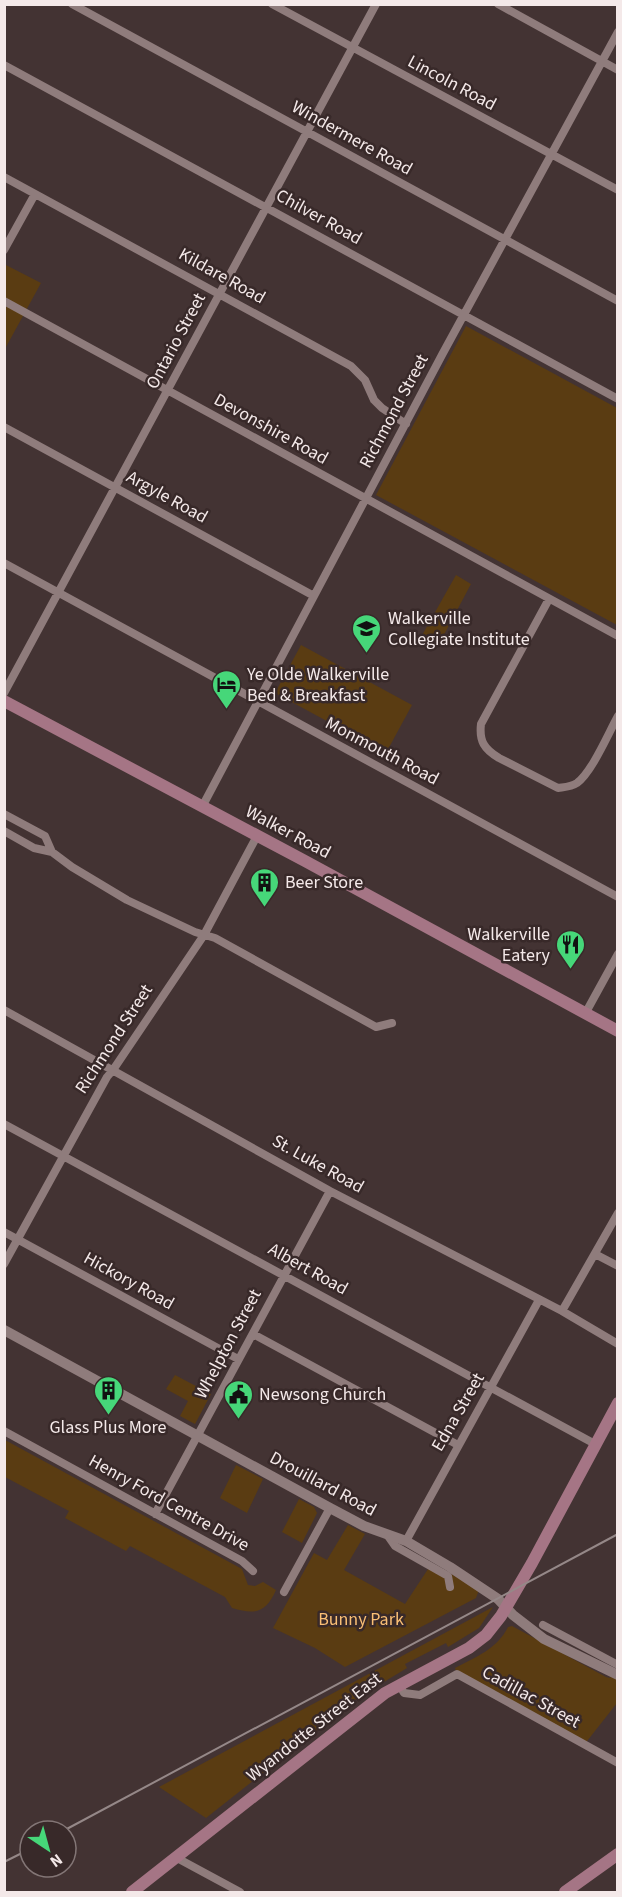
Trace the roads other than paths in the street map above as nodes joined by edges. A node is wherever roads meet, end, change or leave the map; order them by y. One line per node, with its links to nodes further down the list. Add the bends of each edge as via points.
1 (72, 4): 10 (street, Windermere Road)
2 (272, 4): 6 (street, Lincoln Road)
3 (376, 4): 6 (street, Ontario Street)
4 (498, 4): 7 (street)
5 (618, 32): 7 (street, Richmond Street)
6 (352, 48): 10 (street, Ontario Street); 11 (street, Lincoln Road)
7 (602, 61): 9 (street); 11 (street, Richmond Street)
8 (4, 65): 15 (street, Chilver Road)
9 (618, 70)
10 (307, 132): 15 (street, Ontario Street); 16 (street, Windermere Road)
11 (551, 154): 13 (street, Lincoln Road); 16 (street, Richmond Street)
12 (4, 177): 14 (street, Kildare Road)
13 (618, 190)
14 (35, 194): 17 (street); 18 (street, Kildare Road)
15 (267, 207): 18 (street, Ontario Street); 21 (street, Chilver Road)
16 (505, 240): 20 (street, Windermere Road); 21 (street, Richmond Street)
17 (4, 250)
18 (220, 294): 22 (street, Ontario Street); 24 (street, Kildare Road, via 351,366 365,380 374,400)
19 (4, 301): 22 (street, Devonshire Road)
20 (618, 301)
21 (464, 316): 23 (street, Chilver Road); 24 (street, Richmond Street)
22 (167, 391): 26 (street, Ontario Street); 27 (street, Devonshire Road)
23 (618, 399)
24 (406, 424): 27 (street, Richmond Street)
25 (4, 427): 26 (street, Argyle Road)
26 (116, 487): 29 (street, Ontario Street); 30 (street, Argyle Road)
27 (365, 500): 30 (street, Richmond Street); 31 (street, Devonshire Road)
28 (4, 563): 29 (street, Monmouth Road)
29 (58, 593): 33 (street, Ontario Street); 35 (street, Monmouth Road)
30 (314, 596): 35 (street, Richmond Street)
31 (549, 599): 32 (street, Devonshire Road); 36 (street, via 481,724 482,744 489,752 558,788 567,787 588,770)
32 (618, 636)
33 (4, 693)
34 (4, 700): 37 (main road, Walker Road)
35 (258, 702): 37 (street, Richmond Street); 42 (street, Monmouth Road)
36 (618, 716)
37 (202, 807): 40 (main road, Walker Road)
38 (4, 814): 41 (street, via 45,836)
39 (4, 831): 41 (street, via 34,848)
40 (257, 836): 43 (street, Richmond Street); 46 (main road, Walker Road)
41 (52, 852): 43 (street, via 127,900)
42 (618, 897)
43 (204, 935): 47 (street, via 376,1027); 49 (street, Richmond Street)
44 (618, 954): 46 (street)
45 (4, 1010): 49 (street, St. Luke Road)
46 (585, 1014): 48 (main road, Walker Road)
47 (392, 1023)
48 (618, 1031)
49 (113, 1070): 51 (street, Richmond Street); 52 (street, St. Luke Road)
50 (4, 1124): 51 (street, Albert Road)
51 (64, 1156): 55 (street, Richmond Street); 59 (street, Albert Road)
52 (330, 1191): 59 (street, Whelpton Street); 60 (street, St. Luke Road)
53 (618, 1213): 56 (street)
54 (4, 1232): 55 (street, Hickory Road)
55 (18, 1239): 57 (street, Richmond Street); 65 (street, Hickory Road)
56 (595, 1254): 58 (street); 61 (street)
57 (4, 1264)
58 (618, 1266)
59 (284, 1275): 63 (street, Whelpton Street); 66 (street, Albert Road)
60 (539, 1300): 61 (street, St. Luke Road); 66 (street, Edna Street)
61 (562, 1311): 64 (street, St. Luke Road)
62 (4, 1330): 69 (street, Drouillard Road)
63 (253, 1334): 65 (street, Whelpton Street); 71 (street)
64 (618, 1344)
65 (238, 1359): 69 (street, Whelpton Street)
66 (491, 1389): 70 (street, Albert Road); 71 (street, Edna Street)
67 (618, 1402): 70 (main road, Wyandotte Street East)
68 (4, 1431): 73 (street, Henry Ford Centre Drive)
69 (198, 1436): 72 (street, Drouillard Road); 73 (street, Whelpton Street)
70 (595, 1444): 79 (main road, Wyandotte Street East)
71 (458, 1445): 75 (street, Edna Street)
72 (330, 1508): 74 (street, Drouillard Road); 78 (street)
73 (155, 1514): 76 (street, Henry Ford Centre Drive, via 242,1561)
74 (388, 1536): 75 (street, Drouillard Road); 77 (street, via 395,1546 448,1576)
75 (406, 1541): 79 (street, Drouillard Road, via 483,1587)
76 (253, 1571)
77 (450, 1587)
78 (284, 1592)
79 (506, 1606): 82 (street, Drouillard Road, via 544,1639); 83 (main road, Wyandotte Street East, via 486,1635 469,1648)
80 (543, 1625): 81 (street)
81 (618, 1665)
82 (618, 1675)
83 (399, 1685): 84 (street, Cadillac Street, via 404,1693 420,1695 457,1674); 86 (main road, Wyandotte Street East)
84 (618, 1764)
85 (618, 1854): 89 (main road)
86 (177, 1858): 87 (main road, Wyandotte Street East); 88 (street)
87 (132, 1893)
88 (240, 1893)
89 (565, 1893)

